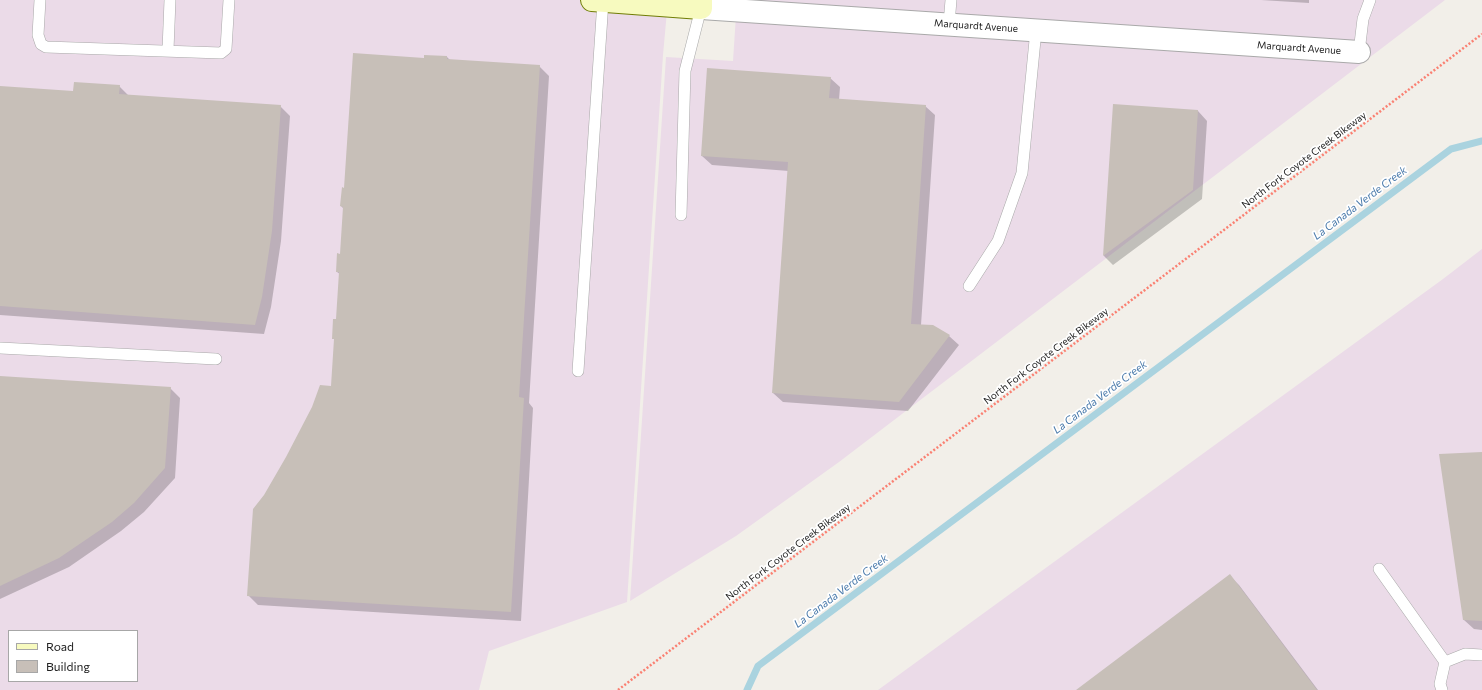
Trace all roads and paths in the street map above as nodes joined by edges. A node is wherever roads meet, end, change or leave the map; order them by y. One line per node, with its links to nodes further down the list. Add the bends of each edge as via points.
1 (40, 0): 12 (lane, via 38,35 41,44 46,47)
2 (170, 0): 12 (lane)
3 (229, 0): 12 (lane, via 226,50 221,54)
4 (598, 0): 7 (street, Marquardt Avenue); 18 (lane)
5 (950, 0): 9 (lane)
6 (1370, 0): 13 (lane, via 1363,19)
7 (701, 4): 8 (street, Marquardt Avenue); 14 (lane, via 685,71)
8 (784, 7): 9 (street, Marquardt Avenue)
9 (949, 24): 10 (street, Marquardt Avenue)
10 (1036, 30): 13 (street, Marquardt Avenue); 15 (lane, via 1022,173 998,241)
11 (1482, 34): 22 (path, North Fork Coyote Creek Bikeway)
12 (168, 50)
13 (1359, 52)
14 (681, 215)
15 (969, 286)
16 (0, 348): 17 (lane)
17 (216, 359)
18 (578, 371)
19 (1379, 569): 21 (lane)
20 (1482, 655): 21 (lane, via 1465,654)
21 (1445, 662): 23 (lane, via 1440,684)
22 (618, 690)
23 (1442, 690)

